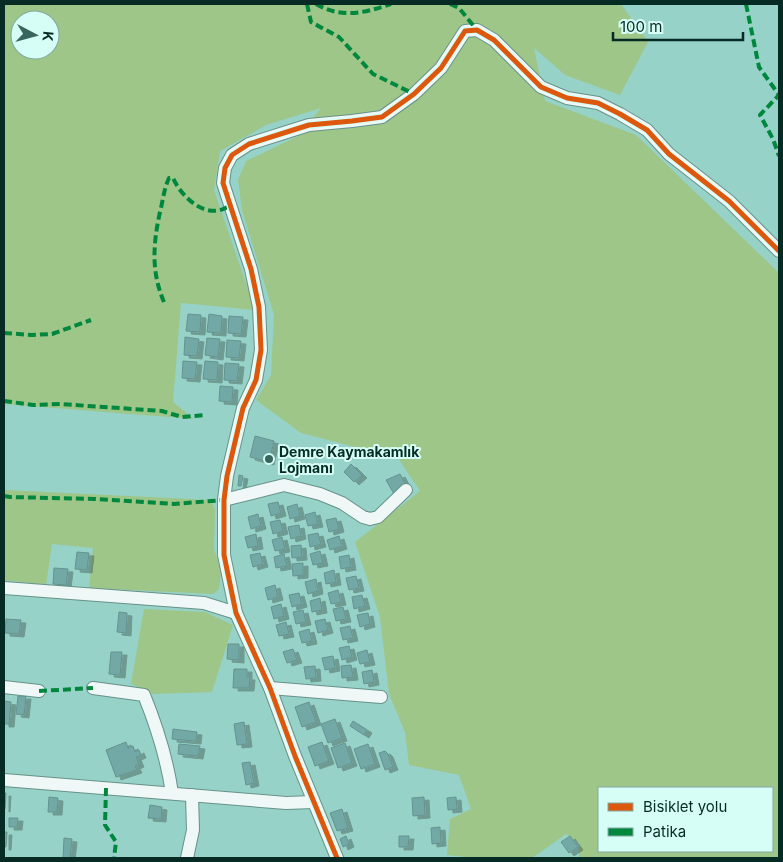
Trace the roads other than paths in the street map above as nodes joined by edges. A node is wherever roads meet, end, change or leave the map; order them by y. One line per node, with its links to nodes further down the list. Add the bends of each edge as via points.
1 (779, 251): 3 (street, via 647,130 598,104 567,98 541,87 494,40 477,30 465,31 441,68 414,94 382,117 309,125 250,144 232,154 224,168 223,183 251,269 259,307 261,350 256,380 243,408)
2 (406, 490): 3 (street, via 378,517 370,519 320,494 284,485)
3 (224, 500): 5 (street, via 224,555)
4 (4, 588): 5 (street, via 204,603)
5 (236, 613): 8 (street)
6 (4, 687): 9 (street)
7 (94, 688): 12 (street, via 144,695 157,725)
8 (270, 688): 10 (street); 14 (street)
9 (39, 690)
10 (381, 697)
11 (4, 780): 12 (street)
12 (172, 793): 13 (street)
13 (192, 795): 14 (street, via 286,803); 15 (street, via 194,830)
14 (313, 802): 16 (street)
15 (187, 858)
16 (337, 858)

